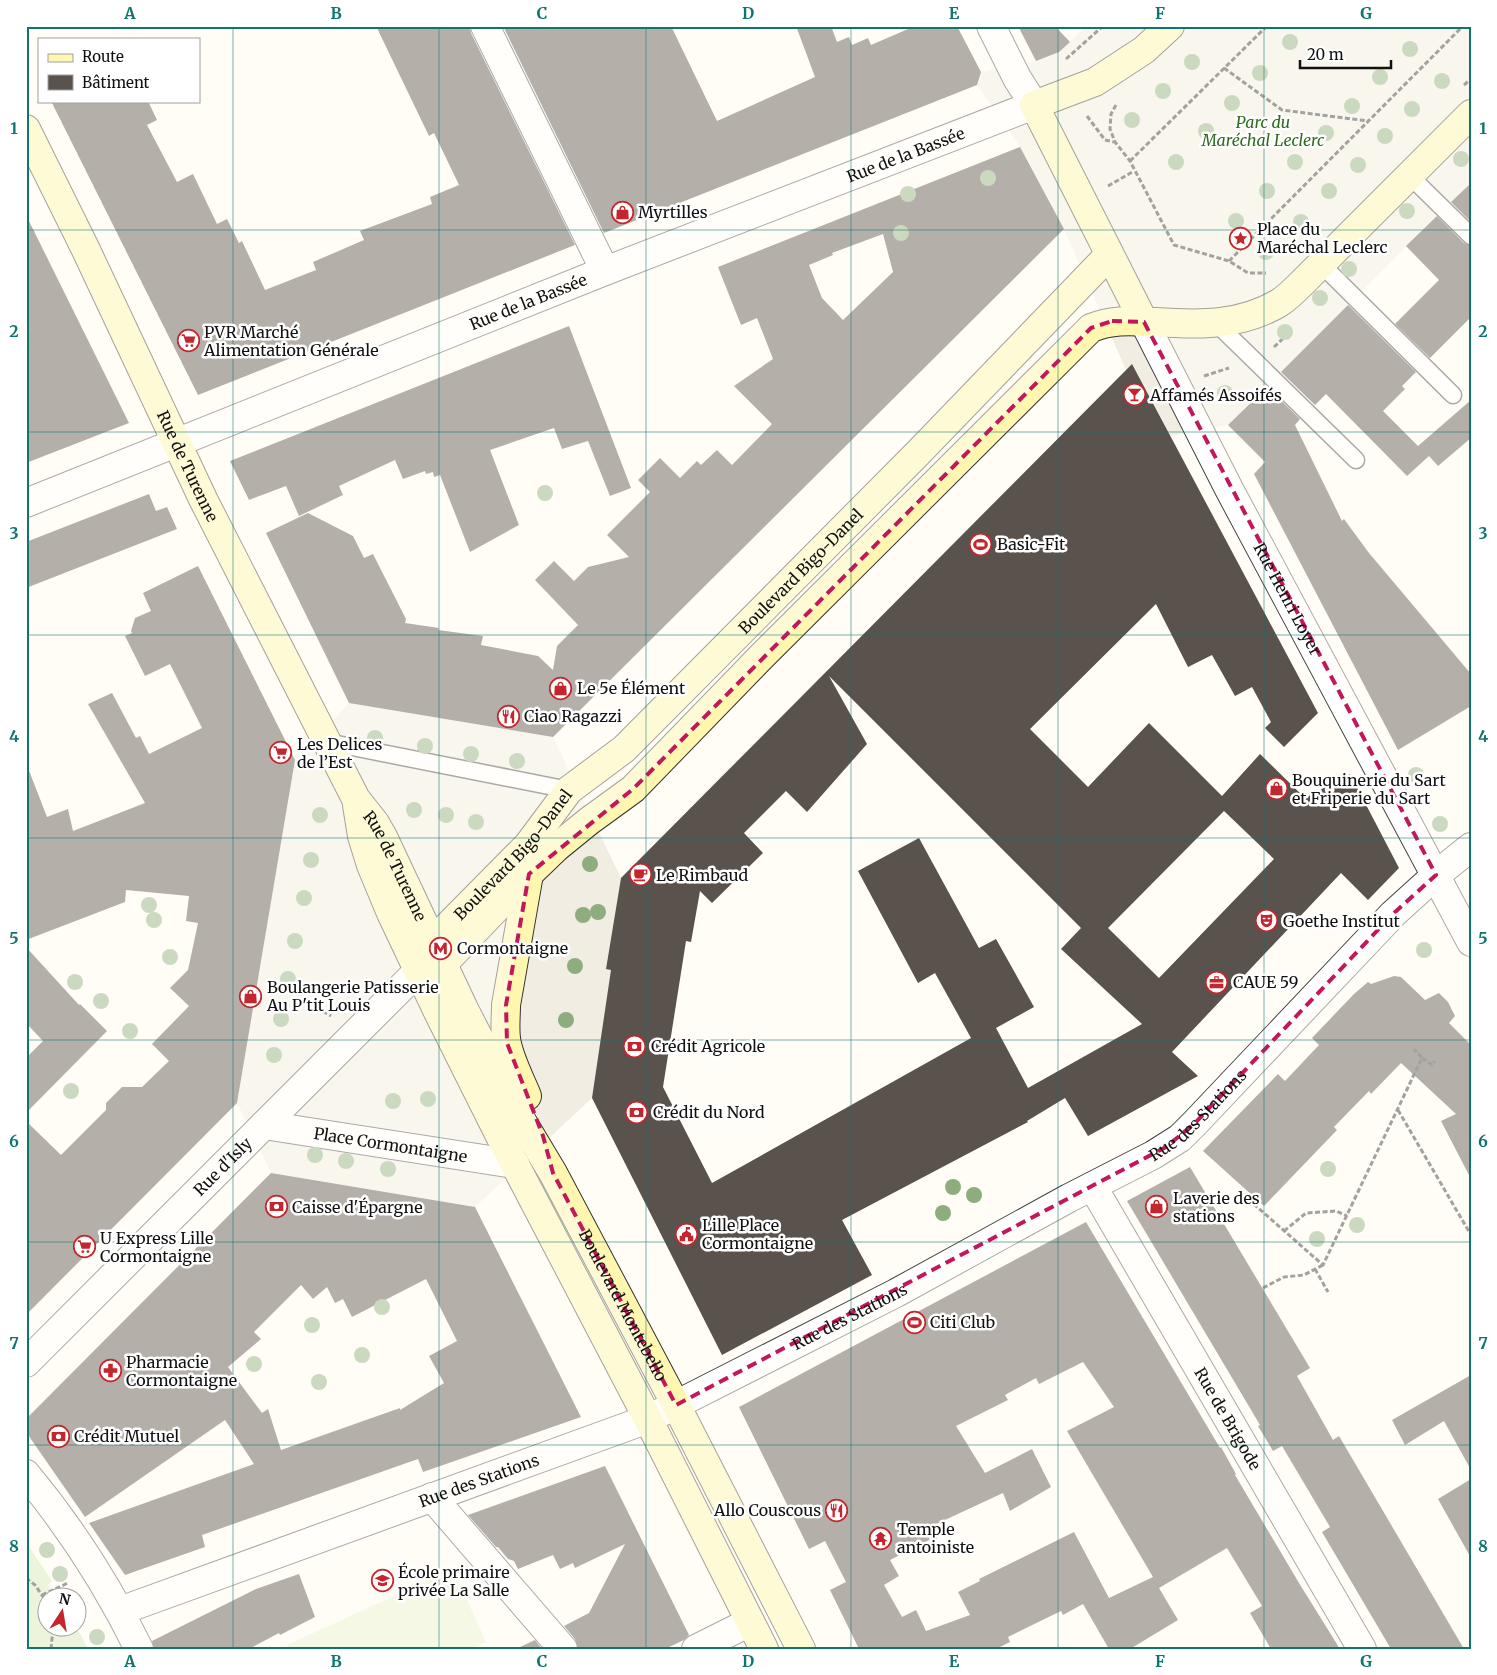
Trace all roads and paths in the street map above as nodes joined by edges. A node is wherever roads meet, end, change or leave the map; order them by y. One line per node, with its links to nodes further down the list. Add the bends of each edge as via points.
1 (485, 26): 22 (street)
2 (991, 26): 11 (street)
3 (1103, 26): 7 (path)
4 (1170, 26): 11 (main road, via 1144,50 1094,82)
5 (1267, 26): 8 (path)
6 (1463, 26): 13 (path)
7 (1061, 65)
8 (1224, 68): 13 (path, via 1282,110); 16 (path)
9 (1471, 79): 10 (path)
10 (1464, 86)
11 (1034, 105): 19 (main road); 22 (street, Rue de la Bassée)
12 (1471, 114): 17 (main road)
13 (1368, 121): 20 (path)
14 (26, 129): 27 (main road, Rue de Turenne)
15 (1115, 142): 16 (path)
16 (1130, 161): 20 (path, via 1174,245)
17 (1410, 176): 18 (lane); 21 (main road)
18 (1471, 236)
19 (1110, 255): 24 (main road); 31 (main road, Boulevard Bigo-Danel, via 624,750)
20 (1229, 261): 23 (path, via 1248,273 1264,274)
21 (1321, 264): 25 (main road, via 1280,302 1249,317); 26 (lane)
22 (605, 270): 27 (street, Rue de la Bassée)
23 (1272, 270)
24 (1144, 322): 25 (main road); 33 (main road, Boulevard Bigo-Danel, via 1112,321 1091,328 633,789 568,838); 34 (street, Rue Henri Loyer, via 1229,489)
25 (1217, 324): 28 (lane)
26 (1453, 394)
27 (176, 442): 29 (street, Rue de la Bassée); 30 (main road, Rue de Turenne)
28 (1356, 460)
29 (26, 503)
30 (327, 742): 31 (lane); 36 (main road, Rue de Turenne, via 356,799 366,850 391,913)
31 (568, 790): 36 (main road, Boulevard Bigo-Danel, via 528,845)
32 (1471, 847): 34 (street, Rue des Stations)
33 (528, 874): 36 (main road, Boulevard Bigo-Danel); 43 (main road, via 506,1005 507,1043 543,1136)
34 (1436, 875): 35 (street, Rue Henri Loyer); 44 (street, Rue des Stations, via 1393,914 1180,1138 1153,1156)
35 (1471, 942)
36 (431, 959): 41 (street, Rue d'Isly); 42 (main road, Boulevard Montebello); 43 (main road, Boulevard Montebello)
37 (1414, 1049): 38 (path)
38 (1422, 1058): 39 (path, via 1432,1065); 40 (path)
39 (1435, 1061)
40 (1398, 1110): 46 (path); 48 (path)
41 (264, 1126): 42 (street, Place Cormontaigne); 53 (street, Rue d'Isly)
42 (515, 1164): 55 (main road, Boulevard Montebello)
43 (553, 1173): 54 (main road, Boulevard Montebello)
44 (1092, 1187): 54 (street, Rue des Stations, via 896,1293); 67 (street, Rue de Brigode)
45 (1248, 1199): 47 (path)
46 (1347, 1216): 47 (path, via 1336,1211 1306,1213); 49 (path)
47 (1284, 1231): 49 (path)
48 (1471, 1235)
49 (1323, 1265): 50 (path)
50 (1315, 1269): 51 (path, via 1304,1275 1284,1277); 52 (path)
51 (1263, 1288)
52 (1328, 1292)
53 (26, 1363)
54 (676, 1405): 55 (street, Rue des Stations); 66 (main road, Boulevard Montebello)
55 (648, 1419): 57 (street, Rue des Stations); 61 (main road, Boulevard Montebello)
56 (26, 1474): 60 (street, via 64,1521)
57 (432, 1497): 60 (street, Rue des Stations); 63 (street)
58 (26, 1578): 59 (path)
59 (38, 1589)
60 (120, 1611): 62 (street)
61 (750, 1622): 64 (street); 65 (main road, Boulevard Montebello)
62 (139, 1649)
63 (564, 1649)
64 (696, 1649)
65 (764, 1649)
66 (802, 1649)
67 (1362, 1649)

